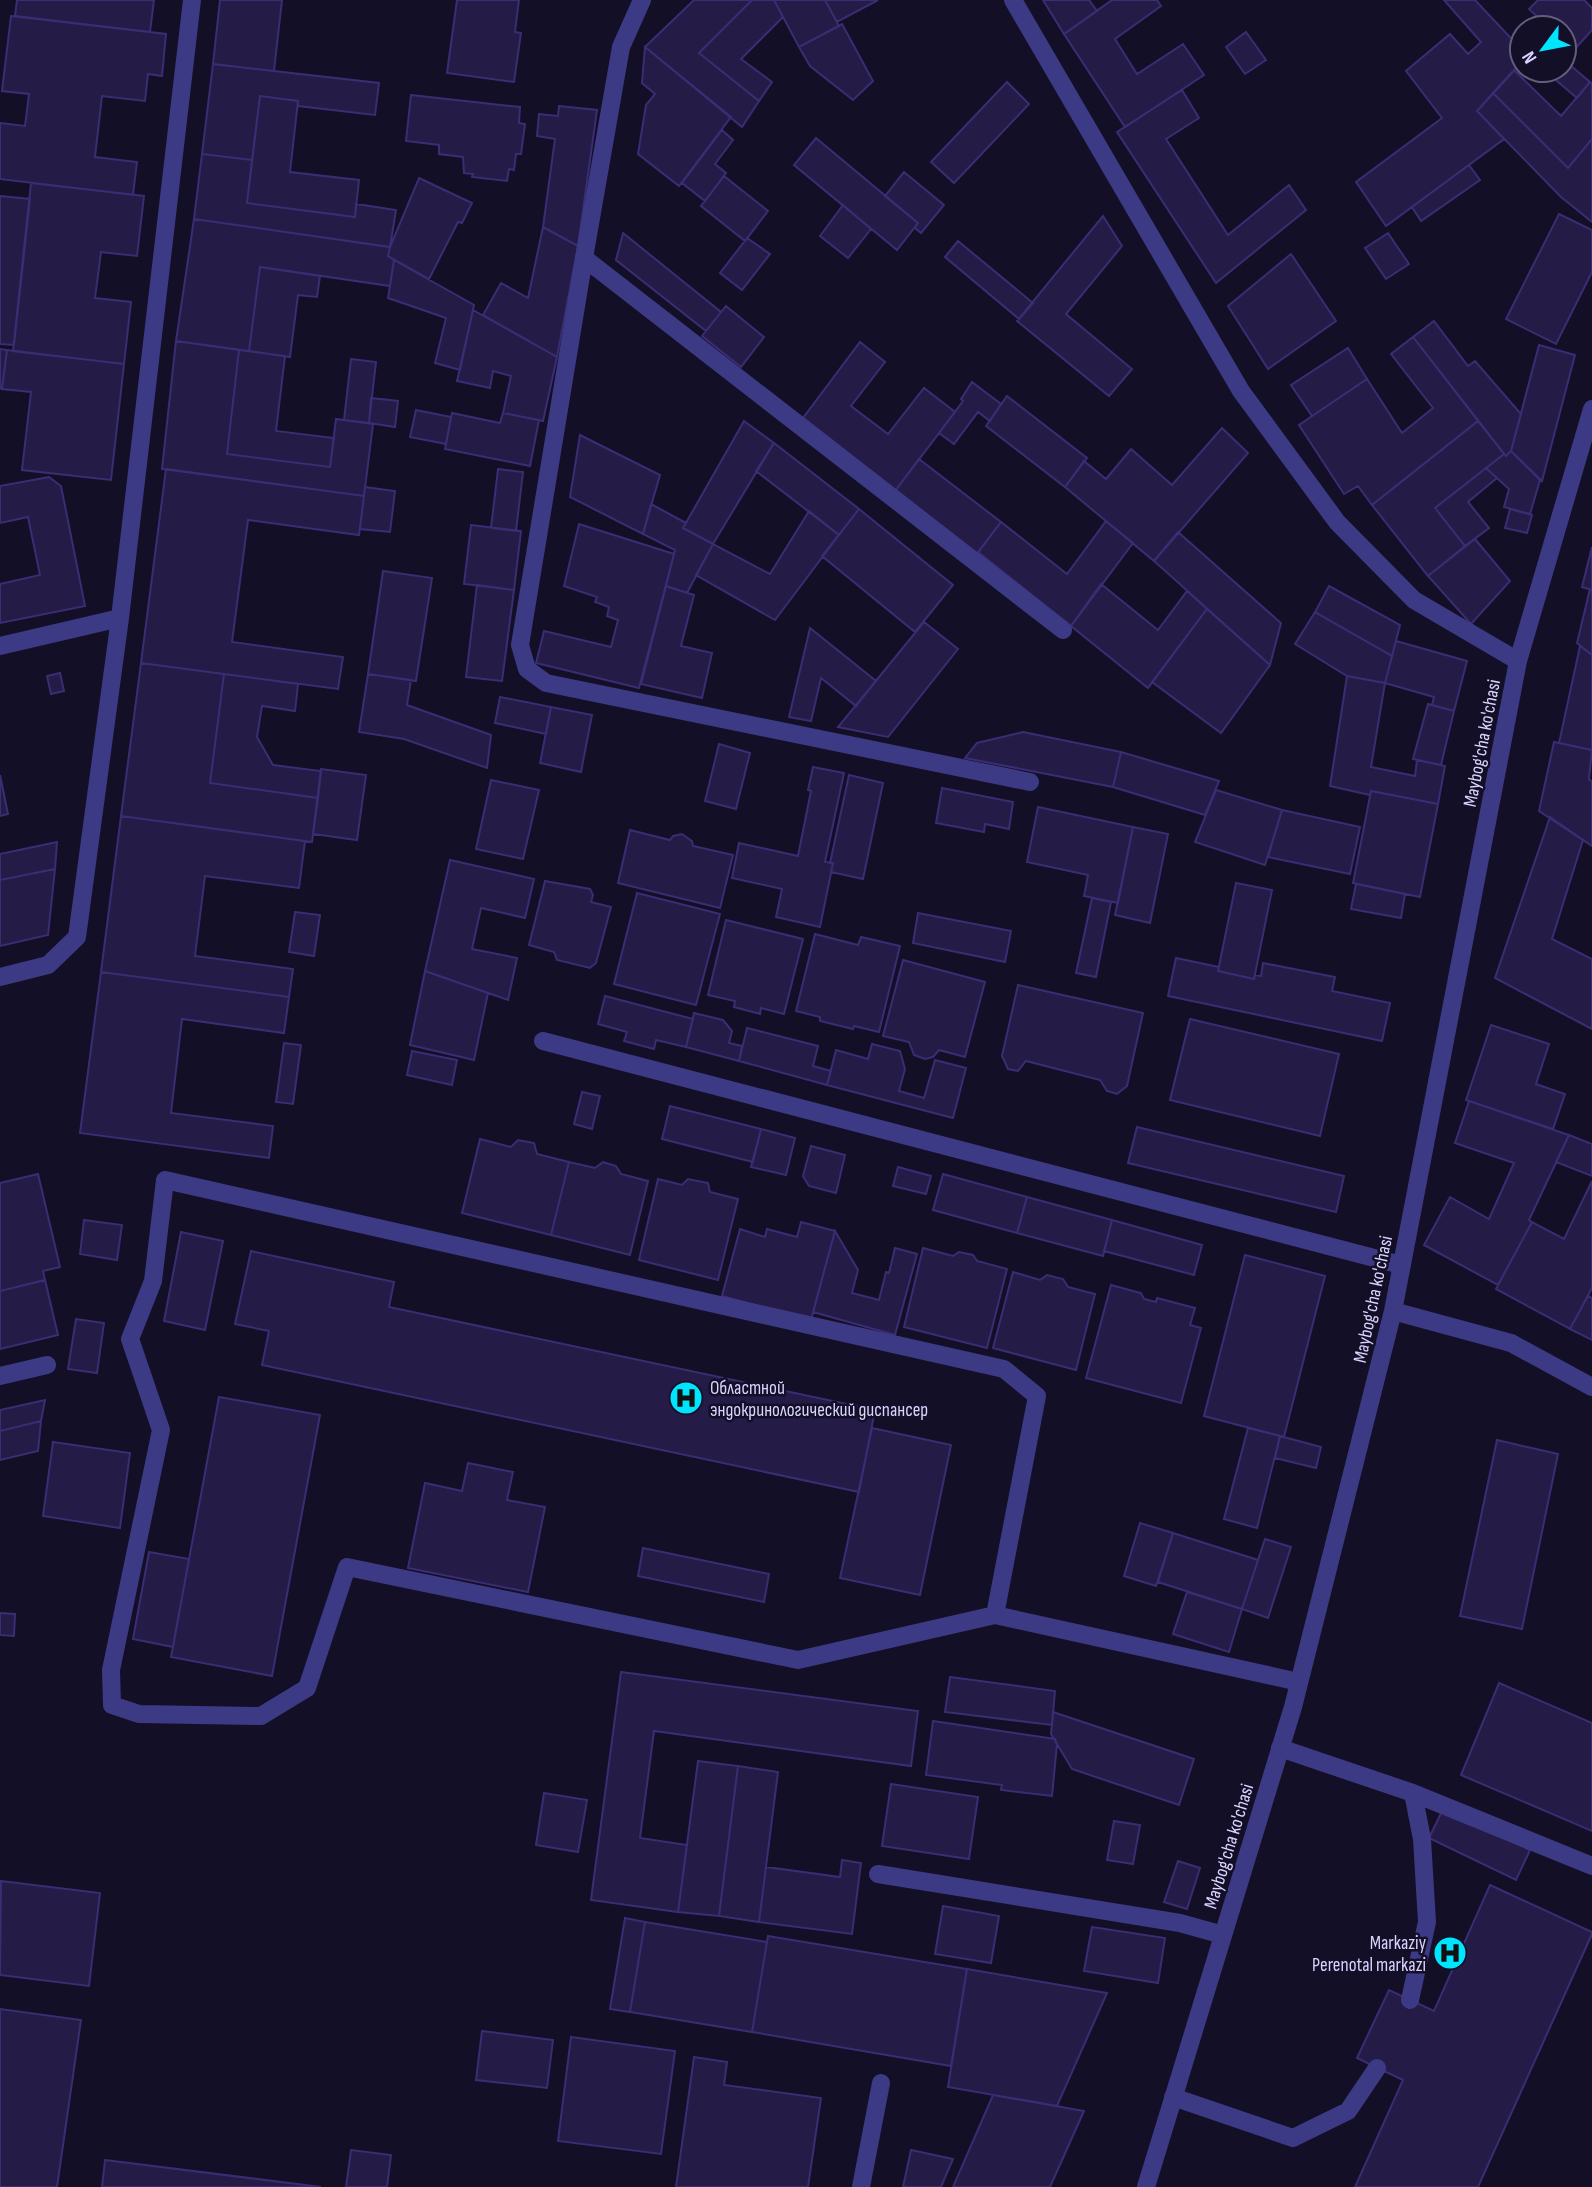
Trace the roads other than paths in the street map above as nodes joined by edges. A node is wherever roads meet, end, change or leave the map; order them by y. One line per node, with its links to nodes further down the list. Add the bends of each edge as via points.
1 (192, 0): 6 (street)
2 (642, 0): 4 (street, via 621,47)
3 (1013, 0): 9 (street, via 1241,391 1337,522 1414,600)
4 (584, 258): 7 (street); 10 (street, via 520,645 527,668 545,683)
5 (1592, 409): 9 (street, Maybog'cha ko'chasi)
6 (120, 618): 8 (street); 11 (street, via 77,937 48,965)
7 (1063, 629)
8 (0, 646)
9 (1518, 661): 13 (street, Maybog'cha ko'chasi)
10 (1030, 782)
11 (0, 977)
12 (543, 1041): 13 (street)
13 (1401, 1265): 14 (street, Maybog'cha ko'chasi)
14 (1394, 1311): 17 (street, via 1511,1343); 19 (street, Maybog'cha ko'chasi)
15 (47, 1365): 16 (street)
16 (0, 1376)
17 (1592, 1387)
18 (995, 1615): 18 (street, via 799,1660 347,1567 307,1688 261,1716 139,1714 112,1705 111,1671 161,1430 130,1339 153,1280 165,1180 1004,1369 1037,1396); 19 (street)
19 (1299, 1682): 20 (street, Maybog'cha ko'chasi)
20 (1280, 1748): 21 (street); 24 (street, Maybog'cha ko'chasi)
21 (1413, 1793): 22 (street); 25 (street, via 1422,1839 1427,1922)
22 (1592, 1866)
23 (878, 1874): 24 (street, via 1180,1923)
24 (1223, 1935): 28 (street, Maybog'cha ko'chasi)
25 (1410, 2000)
26 (1377, 2068): 28 (street, via 1348,2111 1293,2138)
27 (881, 2083): 29 (street)
28 (1173, 2097): 30 (street, Maybog'cha ko'chasi)
29 (861, 2187)
30 (1146, 2187)

